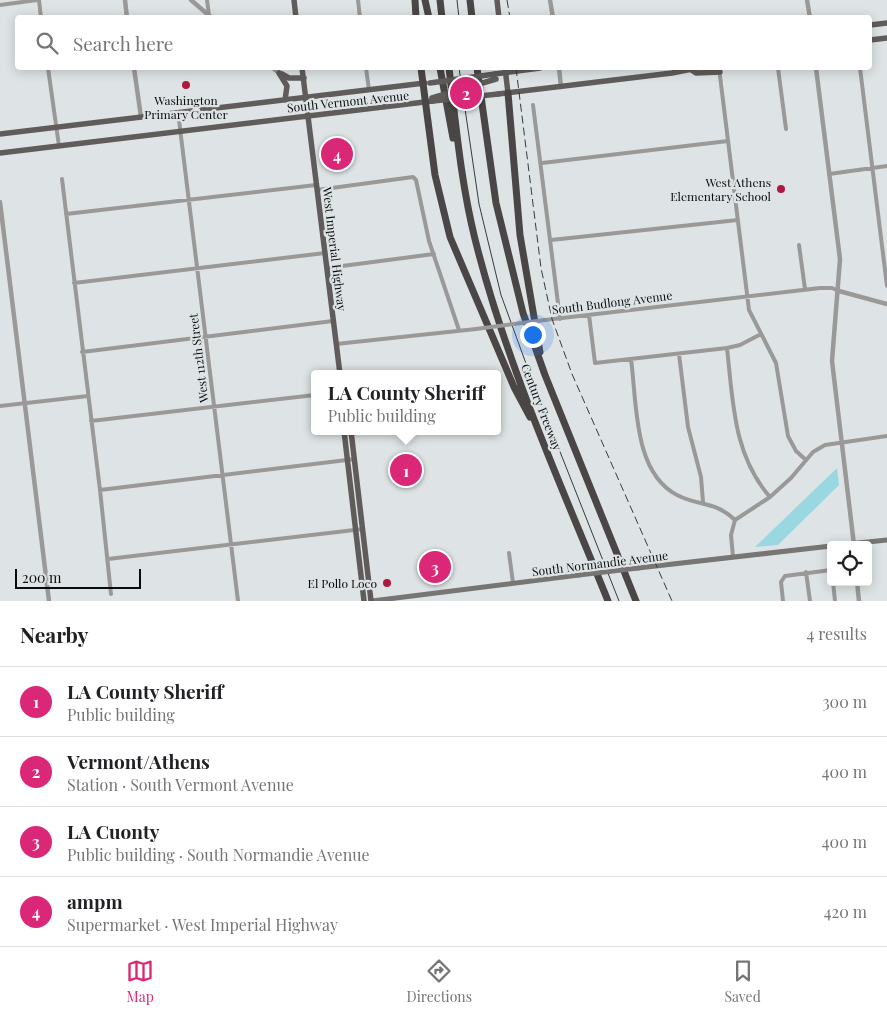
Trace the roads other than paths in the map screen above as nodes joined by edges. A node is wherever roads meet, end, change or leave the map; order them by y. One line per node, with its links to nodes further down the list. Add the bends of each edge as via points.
1 (38, 0): 14 (street); 15 (street)
2 (125, 0): 16 (street)
3 (191, 0): 17 (street)
4 (207, 0): 18 (street)
5 (294, 0): 19 (main road)
6 (358, 0): 20 (street)
7 (425, 0): 21 (highway)
8 (440, 0): 22 (highway)
9 (444, 0): 23 (highway)
10 (469, 0): 24 (highway)
11 (497, 0): 25 (main road)
12 (550, 0): 26 (street)
13 (807, 0): 27 (street)
14 (0, 4)
15 (40, 15)
16 (128, 15)
17 (210, 15)
18 (211, 15)
19 (296, 15)
20 (360, 15)
21 (428, 15)
22 (443, 15)
23 (444, 15)
24 (471, 15)
25 (499, 15)
26 (552, 15)
27 (810, 15)
28 (887, 23): 29 (main road)
29 (872, 25)
30 (887, 38): 31 (main road)
31 (872, 40)
32 (48, 70): 63 (street)
33 (134, 70): 62 (street)
34 (275, 70): 49 (street)
35 (302, 70): 51 (main road, West Imperial Highway)
36 (366, 70): 54 (street)
37 (422, 70): 52 (highway)
38 (440, 70): 80 (highway, via 460,178)
39 (449, 70): 80 (highway, Century Freeway)
40 (478, 70): 105 (highway, Century Freeway, via 488,156 502,232 523,312)
41 (505, 70): 50 (main road, South Vermont Avenue); 55 (main road)
42 (559, 70): 53 (street)
43 (683, 70): 53 (main road, South Vermont Avenue)
44 (692, 70): 45 (main road, via 696,73)
45 (719, 70): 67 (street)
46 (778, 70): 64 (street)
47 (816, 70): 73 (street)
48 (860, 70): 72 (street)
49 (279, 73): 51 (main road, via 289,78); 57 (main road, via 287,86)
50 (496, 76): 52 (main road, South Vermont Avenue, bridge); 58 (main road, bridge)
51 (304, 78): 56 (main road, West Imperial Highway)
52 (427, 83): 54 (main road, South Vermont Avenue); 58 (highway)
53 (561, 87): 55 (main road, South Vermont Avenue)
54 (369, 90): 56 (main road, South Vermont Avenue)
55 (508, 93): 58 (main road, South Vermont Avenue, bridge); 105 (highway, via 520,235)
56 (306, 98): 57 (main road, South Vermont Avenue); 61 (main road, West Imperial Highway)
57 (285, 100): 60 (main road, South Vermont Avenue)
58 (430, 101): 61 (main road, South Vermont Avenue); 112 (highway, via 438,192 450,238 514,387)
59 (533, 105): 70 (street)
60 (178, 112): 62 (main road, South Vermont Avenue); 65 (street, West 112th Street)
61 (308, 115): 65 (main road, South Vermont Avenue); 75 (main road, West Imperial Highway)
62 (141, 117): 63 (main road, South Vermont Avenue)
63 (56, 128): 66 (main road, South Vermont Avenue); 68 (street)
64 (786, 129)
65 (180, 132): 68 (main road, South Vermont Avenue); 76 (street, West 112th Street)
66 (0, 134)
67 (728, 141): 70 (street); 79 (street)
68 (59, 146): 69 (main road, South Vermont Avenue)
69 (0, 154)
70 (542, 163): 81 (street)
71 (887, 166): 72 (street)
72 (873, 168): 73 (street); 88 (street)
73 (829, 174): 90 (street, via 840,259)
74 (62, 179): 78 (street)
75 (317, 188): 76 (street); 83 (main road, West Imperial Highway); 84 (street, via 413,177 420,188 426,229)
76 (188, 200): 78 (street); 86 (street, West 112th Street)
77 (0, 202): 108 (street)
78 (66, 214): 87 (street)
79 (738, 220): 81 (street); 91 (street)
80 (472, 223): 112 (highway, Century Freeway, via 502,332)
81 (551, 240): 94 (street)
82 (799, 245): 89 (street)
83 (325, 253): 85 (main road, West Imperial Highway); 86 (street)
84 (434, 254): 85 (street); 96 (street)
85 (327, 268): 95 (main road, West Imperial Highway)
86 (196, 269): 87 (street); 98 (street, West 112th Street)
87 (74, 283): 101 (street)
88 (887, 286)
89 (805, 289): 90 (street, South Budlong Avenue, via 829,287); 91 (street, South Budlong Avenue)
90 (839, 291): 92 (street, South Budlong Avenue); 116 (street, via 832,361)
91 (747, 297): 93 (street, South Budlong Avenue); 97 (street, via 749,310)
92 (887, 304)
93 (590, 315): 94 (street, South Budlong Avenue); 103 (street, via 596,363)
94 (560, 318): 96 (street, South Budlong Avenue, bridge)
95 (333, 321): 98 (street); 99 (main road, West Imperial Highway)
96 (458, 330): 99 (street, South Budlong Avenue)
97 (761, 334): 100 (street); 119 (street, via 776,363 788,436 796,451)
98 (206, 338): 101 (street); 110 (street, West 112th Street)
99 (336, 344): 104 (main road, West Imperial Highway)
100 (727, 348): 102 (street); 122 (street, via 737,435 750,471)
101 (82, 352): 107 (street)
102 (680, 354): 103 (street); 123 (street, via 688,427 701,477)
103 (631, 359): 123 (street, via 642,448 648,467 675,494)
104 (339, 370)
105 (545, 375): 146 (highway, Century Freeway)
106 (311, 395): 110 (street)
107 (88, 396): 108 (street); 111 (street)
108 (25, 403): 109 (street); 141 (street)
109 (0, 406)
110 (214, 407): 111 (street); 120 (street, West 112th Street)
111 (91, 421): 121 (street)
112 (538, 430): 145 (highway, Century Freeway)
113 (347, 435): 118 (main road)
114 (348, 435): 117 (main road)
115 (887, 436): 116 (street)
116 (842, 442): 119 (street, via 821,447); 128 (street)
117 (354, 459): 118 (street); 125 (main road)
118 (347, 460): 120 (street); 126 (main road)
119 (806, 460): 122 (street, via 792,478)
120 (222, 476): 121 (street); 130 (street, West 112th Street)
121 (100, 490): 134 (street)
122 (770, 496): 124 (street)
123 (703, 502): 124 (street, via 722,509)
124 (735, 520): 133 (street, via 731,534)
125 (363, 529): 126 (street); 144 (main road)
126 (355, 530): 130 (street); 143 (main road)
127 (887, 540): 129 (main road)
128 (854, 541)
129 (872, 542)
130 (231, 544): 134 (street); 142 (street, West 112th Street)
131 (827, 546): 133 (main road, South Normandie Avenue)
132 (510, 553): 137 (street)
133 (733, 557): 137 (main road, South Normandie Avenue, bridge)
134 (108, 559): 140 (street)
135 (827, 570): 136 (street)
136 (806, 572): 147 (street, via 782,578); 148 (street)
137 (513, 583): 144 (main road, South Normandie Avenue)
138 (833, 586): 149 (street)
139 (857, 586): 150 (street)
140 (111, 594)
141 (49, 601)
142 (238, 601)
143 (364, 601)
144 (372, 601)
145 (608, 601)
146 (636, 601)
147 (784, 601)
148 (810, 601)
149 (835, 601)
150 (859, 601)

